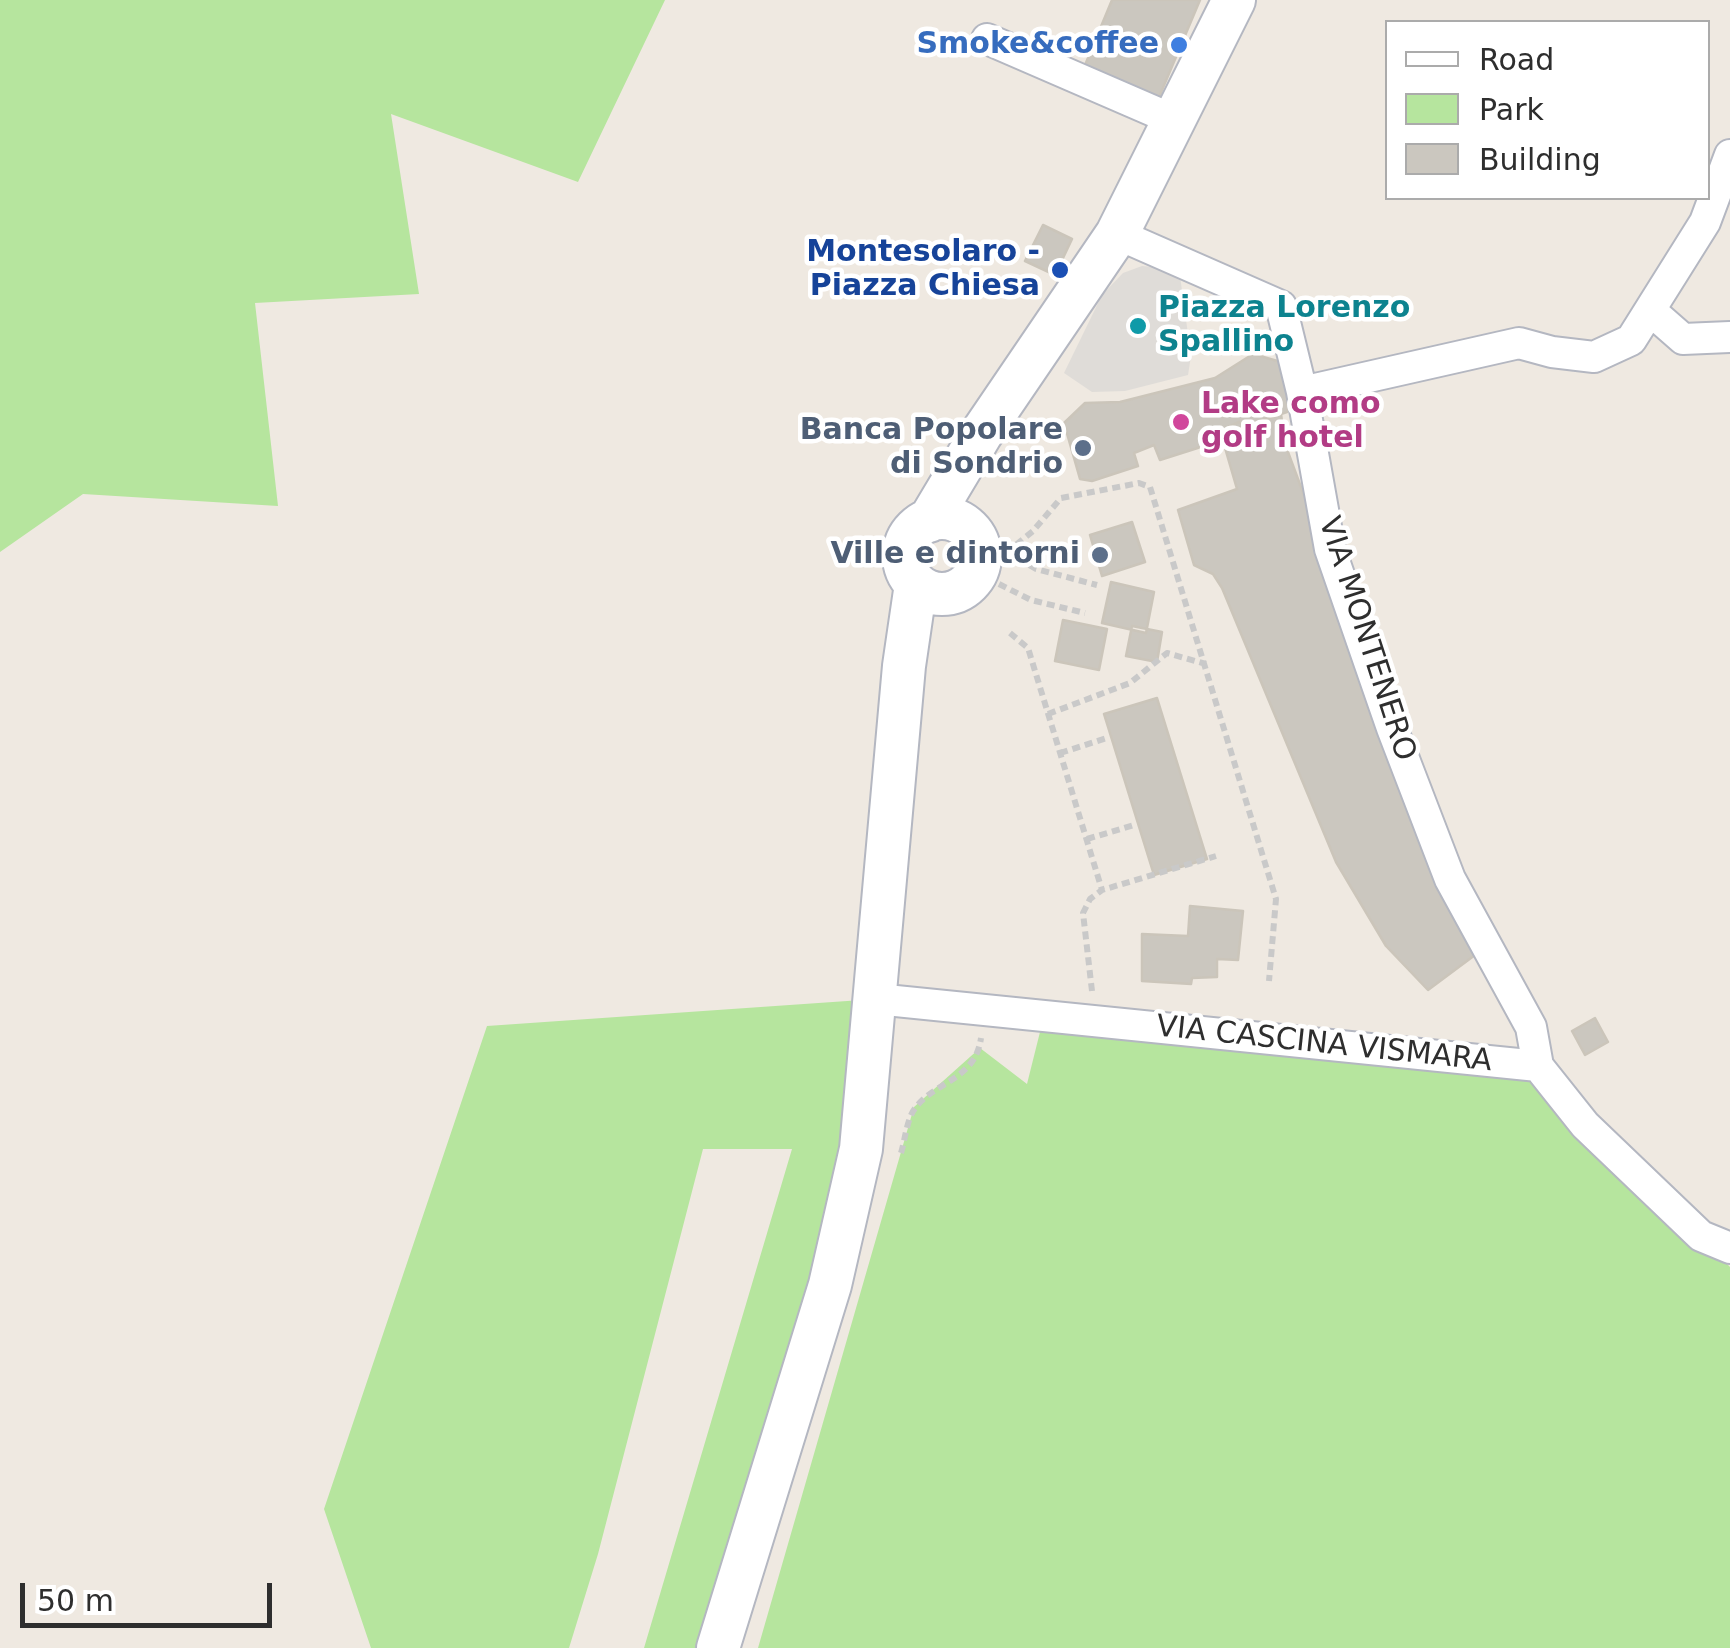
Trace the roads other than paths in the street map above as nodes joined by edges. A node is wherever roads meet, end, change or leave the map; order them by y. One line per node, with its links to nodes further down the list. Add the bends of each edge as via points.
1 (1234, 0): 3 (main road)
2 (987, 40): 3 (street)
3 (1174, 120): 5 (main road)
4 (1730, 156): 6 (street, via 1706,222)
5 (1117, 234): 8 (street, VIA MONTENERO, via 1281,306); 9 (main road)
6 (1651, 311): 7 (street, via 1683,339); 8 (street, via 1630,340 1594,357 1519,343)
7 (1730, 337)
8 (1302, 392): 16 (street, VIA MONTENERO, via 1330,549 1392,728 1450,879 1531,1027)
9 (981, 434): 10 (main road); 11 (main road)
10 (929, 521): 11 (main road, via 965,526); 12 (main road, via 912,532 905,548)
11 (991, 557): 13 (main road)
12 (916, 584): 13 (main road, via 927,591); 14 (main road)
13 (958, 591): 14 (main road, via 923,630)
14 (904, 666): 15 (main road)
15 (876, 999): 16 (street, VIA CASCINA VISMARA); 18 (main road, via 861,1149 830,1284)
16 (1538, 1066): 17 (street, via 1586,1125 1701,1236)
17 (1730, 1248)
18 (718, 1648)

